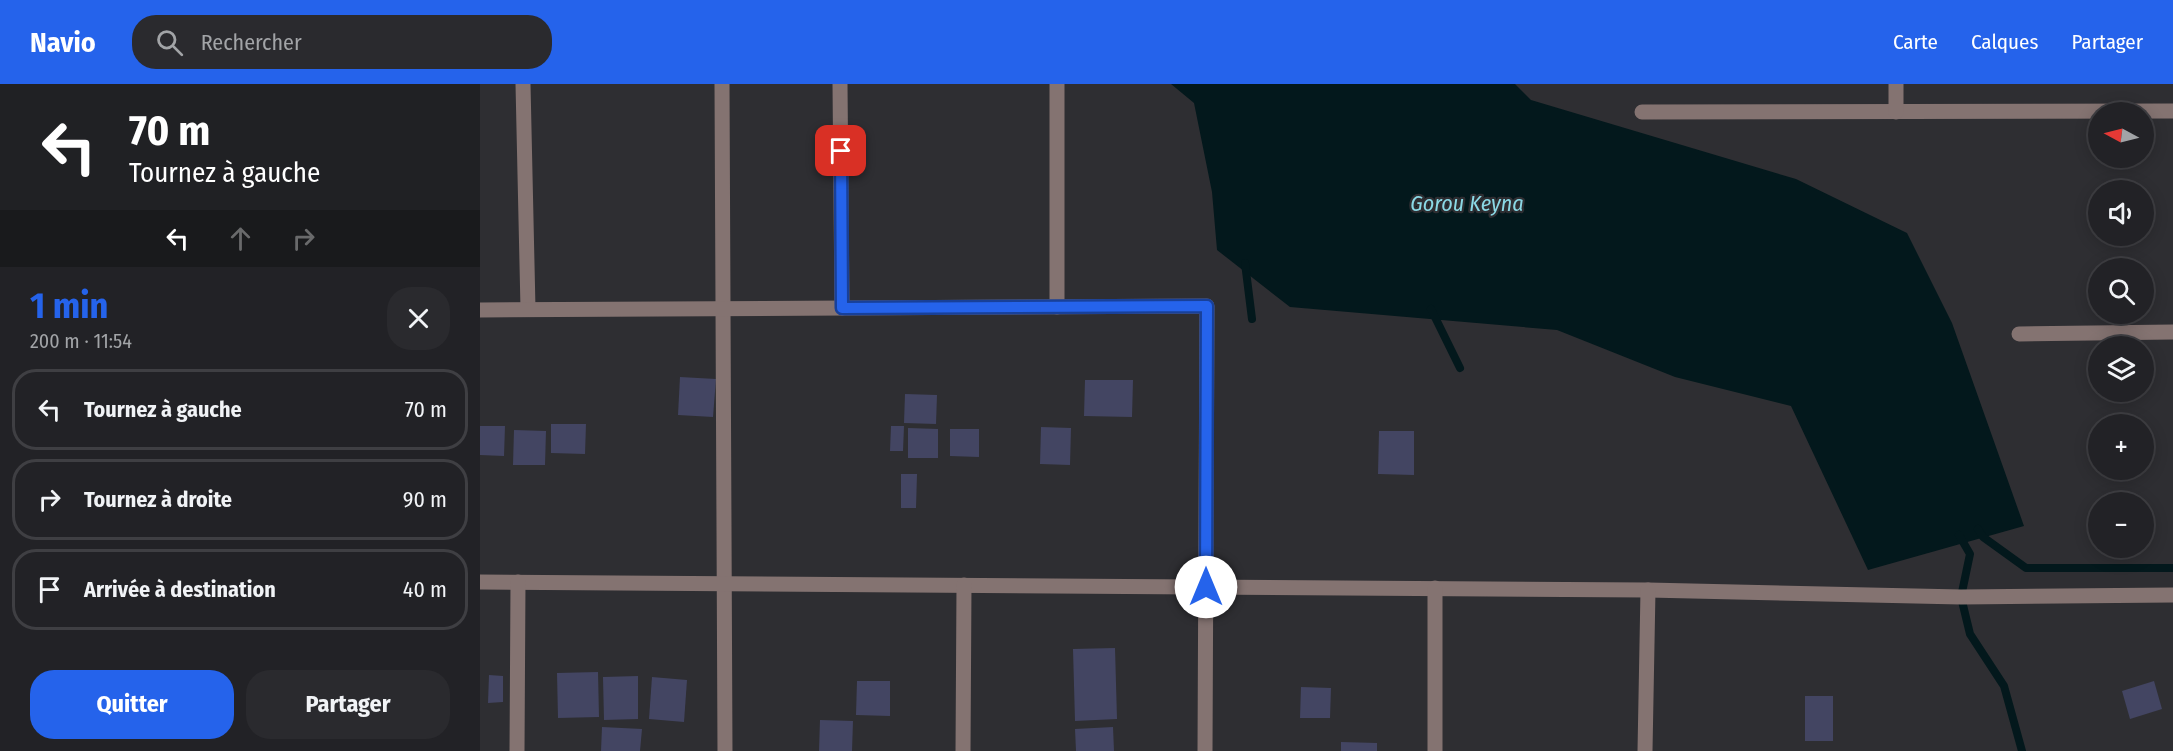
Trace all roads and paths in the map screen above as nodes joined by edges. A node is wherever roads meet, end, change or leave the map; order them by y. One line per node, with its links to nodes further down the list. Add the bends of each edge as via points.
1 (523, 84): 11 (street)
2 (722, 84): 12 (street)
3 (840, 84): 10 (street)
4 (1058, 84): 9 (street)
5 (1896, 84): 8 (street)
6 (2173, 111): 8 (street)
7 (1642, 112): 8 (street)
8 (1896, 112)
9 (1057, 307): 10 (street); 20 (street, via 1207,306)
10 (842, 308): 12 (street)
11 (528, 309): 12 (street); 13 (street)
12 (723, 309): 18 (street)
13 (480, 310)
14 (2173, 332): 15 (street)
15 (2019, 334)
16 (480, 582): 17 (street)
17 (518, 582): 18 (street); 24 (street)
18 (724, 584): 19 (street); 25 (street)
19 (964, 585): 20 (street); 26 (street)
20 (1206, 587): 21 (street); 27 (street)
21 (1436, 588): 22 (street); 28 (street)
22 (1648, 590): 23 (street, via 1961,597); 29 (street)
23 (2173, 595)
24 (517, 751)
25 (725, 751)
26 (963, 751)
27 (1205, 751)
28 (1435, 751)
29 (1645, 751)

